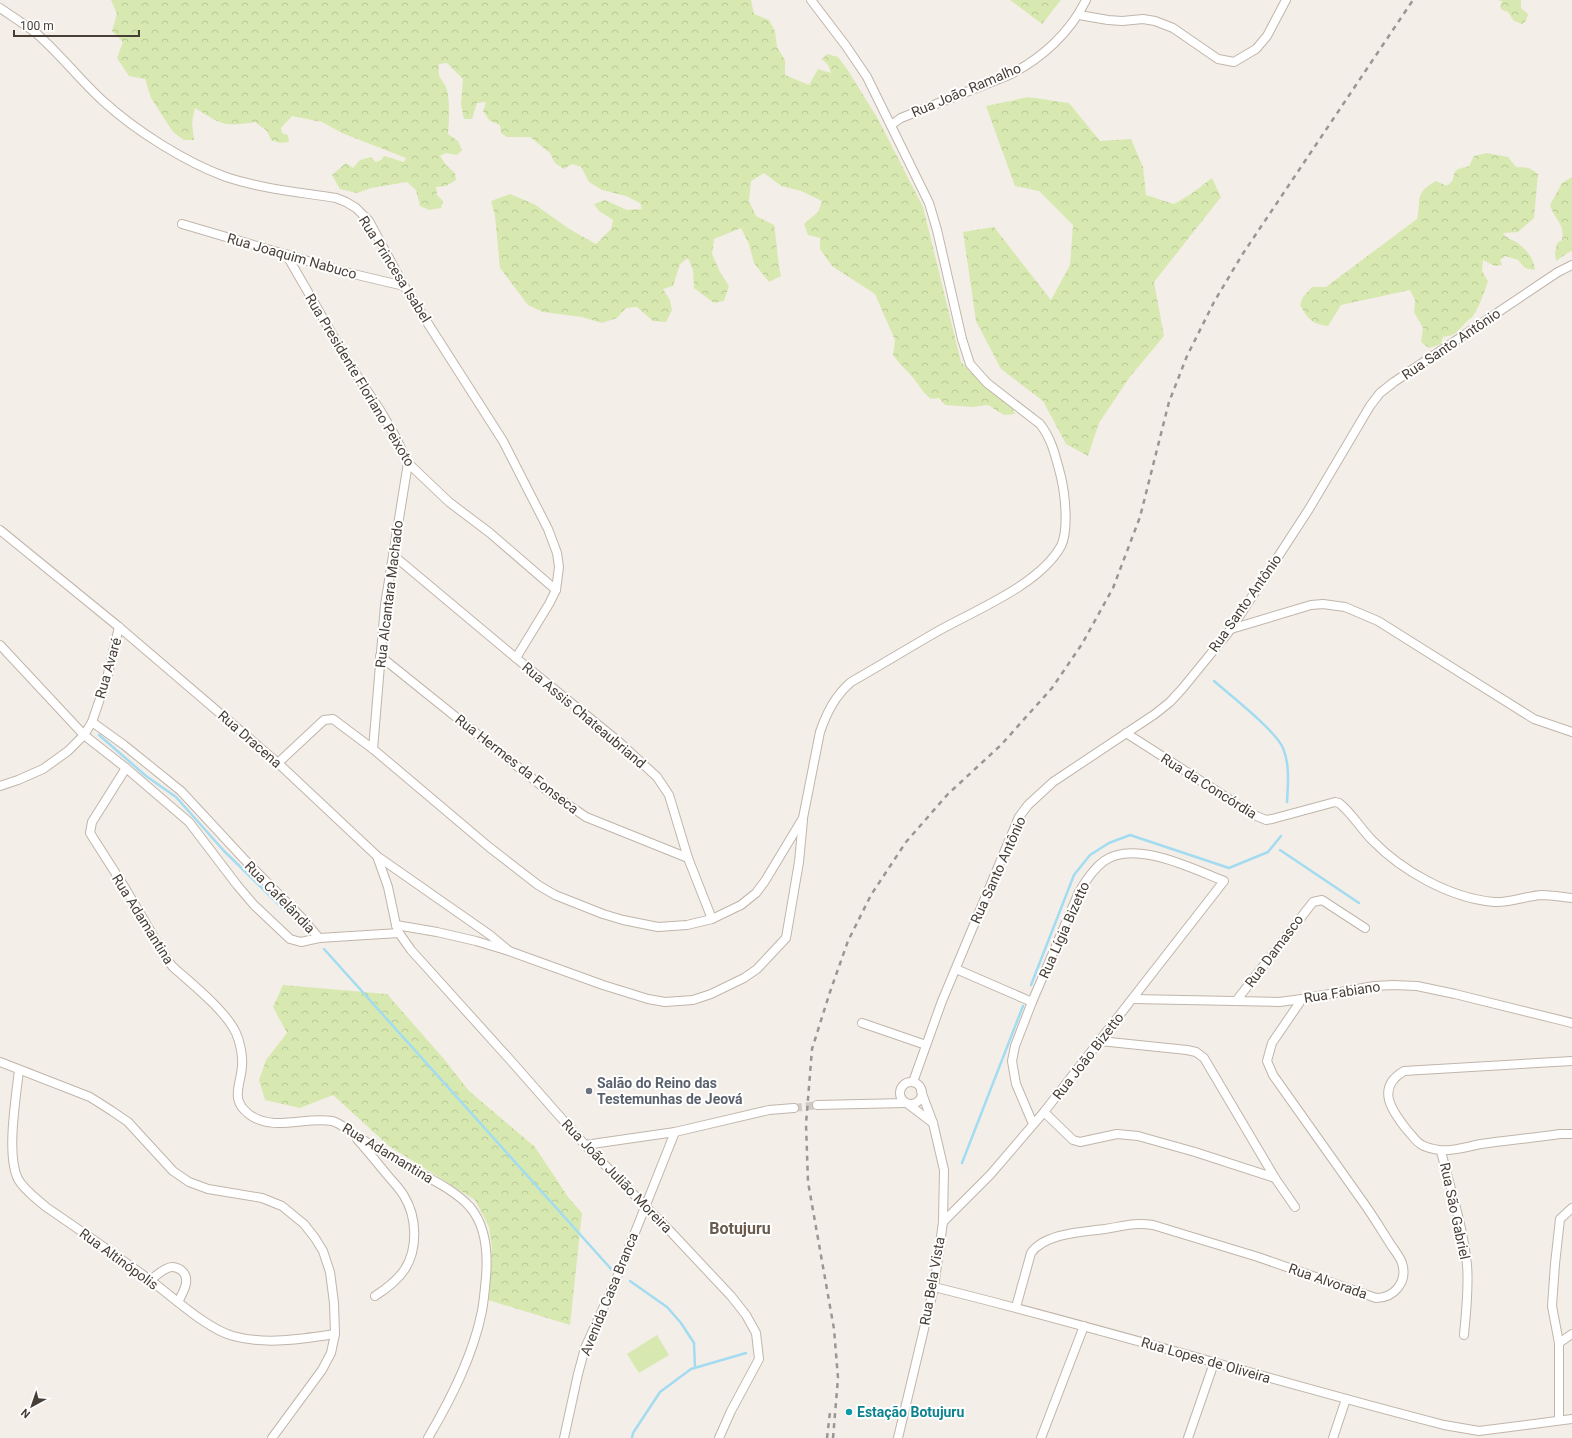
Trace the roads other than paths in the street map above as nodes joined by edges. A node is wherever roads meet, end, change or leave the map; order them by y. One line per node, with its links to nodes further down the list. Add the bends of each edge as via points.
1 (811, 0): 6 (street, via 867,77)
2 (1086, 0): 5 (street, Rua João Ramalho)
3 (1286, 0): 5 (street, via 1267,36 1256,49 1234,62 1218,59 1173,28 1155,21 1108,20)
4 (0, 8): 10 (street, Rua Princesa Isabel, via 37,35 104,102 185,159 227,177 268,188 336,198 356,208 374,230)
5 (1079, 15): 6 (street, Rua João Ramalho, via 1047,50 1023,68)
6 (891, 124): 28 (street, via 929,203 970,364 987,383 1040,424 1052,446 1064,488 1064,536 1062,544 1050,561 1023,585 851,682 839,694 828,710 820,732)
7 (182, 224): 8 (street, Rua Joaquim Nabuco)
8 (286, 254): 10 (street, Rua Joaquim Nabuco); 11 (street, Rua Presidente Floriano Peixoto, via 380,410)
9 (1572, 265): 16 (street, Rua Santo Antônio, via 1409,371 1380,394 1370,406)
10 (404, 286): 14 (street, Rua Princesa Isabel, via 499,435 525,481 548,529 556,553)
11 (408, 463): 13 (street, Rua Alcantara Machado); 14 (street, Rua Presidente Floriano Peixoto, via 448,502 490,533)
12 (0, 530): 15 (street, Rua Avaré)
13 (394, 555): 18 (street, Rua Alcantara Machado); 19 (street, Rua Assis Chateaubriand)
14 (556, 590): 19 (street, Rua Princesa Isabel)
15 (120, 627): 20 (street, Rua Avaré); 25 (street, Rua Dracena)
16 (1231, 629): 21 (street, via 1311,605 1345,607 1378,621 1534,719); 22 (street, Rua Santo Antônio, via 1174,698)
17 (0, 645): 23 (street, Rua Cafelândia)
18 (380, 656): 24 (street, Rua Alcantara Machado); 30 (street, Rua Hermes da Fonseca, via 576,811 598,823)
19 (516, 658): 30 (street, Rua Assis Chateaubriand, via 618,741 657,777 669,796)
20 (92, 722): 23 (street, Rua Avaré); 37 (street, Rua Cafelândia, via 181,791)
21 (1572, 732)
22 (1126, 733): 32 (street, Rua da Concórdia, via 1254,815 1266,820 1289,816 1334,802 1339,803 1370,838 1393,857 1432,883 1457,894 1504,902 1542,895); 39 (street, Rua Santo Antônio, via 1053,782 1019,817)
23 (84, 736): 26 (street, Rua Cafelândia); 27 (street, Rua Avaré, via 43,769)
24 (373, 749): 25 (street, via 330,718 324,720); 33 (street, via 500,856 530,880 555,895 603,914 658,927 687,925)
25 (278, 763): 29 (street, Rua Dracena)
26 (126, 768): 37 (street, Rua Cafelândia, via 183,815 237,886 286,936 293,941 301,942); 63 (street, Rua Adamantina, via 92,822 90,833 168,961 210,1001 236,1033 242,1065 237,1095 240,1104 248,1114 260,1120 282,1123 334,1121)
27 (0, 786)
28 (803, 818): 33 (street, via 756,892 741,905); 38 (street, via 799,862 786,938 757,969 711,994 682,1002 648,999)
29 (377, 856): 34 (street, Rua Dracena, via 388,887); 38 (street, Rua Dracena)
30 (688, 858): 33 (street, Rua Assis Chateaubriand)
31 (1224, 881): 40 (street, Rua João Bizetto); 43 (street, Rua Lígia Bizetto, via 1152,855 1134,852 1119,854 1105,860 1094,869 1079,892)
32 (1572, 898)
33 (712, 919)
34 (396, 925): 36 (street, Rua Dracena); 38 (street, via 437,932)
35 (1365, 928): 42 (street, Rua Damasco, via 1322,900 1313,902)
36 (399, 933): 37 (street); 64 (street, Rua João Julião Moreira, via 411,950)
37 (319, 938)
38 (509, 951)
39 (956, 969): 43 (street); 47 (street, Rua Santo Antônio)
40 (1133, 999): 42 (street, Rua Fabiano); 46 (street, Rua João Bizetto)
41 (1302, 999): 42 (street, Rua Fabiano, via 1279,1002); 45 (street, Rua Fabiano, via 1374,986 1417,986); 75 (street, Rua Alvorada, via 1272,1042 1267,1061 1273,1075 1402,1262 1404,1276 1398,1288 1388,1296 1376,1298 1258,1257 1153,1225 1132,1223 1063,1235 1035,1247 1031,1253)
42 (1236, 1001)
43 (1032, 1002): 60 (street, Rua Lígia Bizetto, via 1012,1061 1016,1084)
44 (862, 1023): 47 (street)
45 (1572, 1023)
46 (1100, 1041): 58 (street, Rua João Bizetto); 66 (street, via 1187,1050 1196,1052 1204,1058)
47 (926, 1045): 51 (street, Rua Santo Antônio)
48 (1572, 1061): 65 (street, Rua São Gabriel, via 1404,1071 1398,1074 1388,1092 1391,1107 1418,1143)
49 (0, 1062): 50 (street)
50 (19, 1070): 71 (street, Rua Altinópolis, via 12,1146 13,1166 18,1180 46,1207); 77 (street, via 90,1097 112,1110 128,1122 173,1172 189,1182 262,1198 282,1206 294,1215 316,1238 323,1251 330,1272)
51 (913, 1082): 52 (street, Rua Bela Vista); 53 (street, via 902,1086)
52 (921, 1091): 55 (street, via 922,1094 916,1103); 59 (street, Rua Bela Vista)
53 (900, 1094): 54 (street); 55 (street)
54 (874, 1103): 55 (street); 56 (street)
55 (907, 1103): 59 (street)
56 (817, 1105)
57 (794, 1108): 61 (street, via 769,1110)
58 (1044, 1112): 60 (street, Rua João Bizetto); 66 (street, via 1073,1140 1080,1142 1128,1134 1196,1152)
59 (933, 1123): 70 (street, Rua Bela Vista, via 944,1170)
60 (1033, 1124): 70 (street, Rua João Bizetto, via 990,1175)
61 (675, 1132): 64 (street); 67 (street, Avenida Casa Branca)
62 (1572, 1134): 65 (street)
63 (354, 1135): 73 (street, via 404,1195 411,1208 414,1223 412,1253 404,1271 391,1285); 87 (street, Rua Adamantina, via 438,1183 458,1198 469,1207 479,1221 484,1237 486,1271 482,1309 474,1342 452,1394)
64 (585, 1145): 67 (street, Rua João Julião Moreira)
65 (1441, 1151): 79 (street, Rua São Gabriel, via 1467,1264)
66 (1275, 1178): 68 (street)
67 (645, 1205): 88 (street, Avenida Casa Branca, via 616,1280 585,1348); 89 (street, Rua João Julião Moreira, via 731,1296 756,1333 759,1360)
68 (1295, 1207)
69 (1572, 1208): 80 (street, via 1560,1219 1556,1249 1552,1306)
70 (943, 1222): 72 (street, Rua Bela Vista)
71 (150, 1280): 74 (street, Rua Altinópolis); 74 (street, via 167,1268 178,1268 183,1272 186,1285)
72 (934, 1287): 75 (street, Rua Lopes de Oliveira); 90 (street, Rua Bela Vista)
73 (375, 1296)
74 (178, 1302): 77 (street, Rua Altinópolis, via 214,1328 245,1339 298,1339)
75 (1016, 1307): 76 (street, Rua Lopes de Oliveira)
76 (1084, 1326): 81 (street, Rua Lopes de Oliveira); 91 (street)
77 (335, 1334): 86 (street, via 331,1353 322,1370)
78 (1572, 1334): 80 (street)
79 (1464, 1335)
80 (1559, 1343): 84 (street)
81 (1214, 1363): 82 (street, Rua Lopes de Oliveira); 92 (street)
82 (1346, 1399): 85 (street, Rua Lopes de Oliveira); 93 (street)
83 (1572, 1419): 84 (street, Rua Lopes de Oliveira)
84 (1559, 1420): 85 (street, Rua Lopes de Oliveira)
85 (1478, 1434)
86 (272, 1438)
87 (428, 1438)
88 (564, 1438)
89 (719, 1438)
90 (898, 1438)
91 (1041, 1438)
92 (1188, 1438)
93 (1333, 1438)

